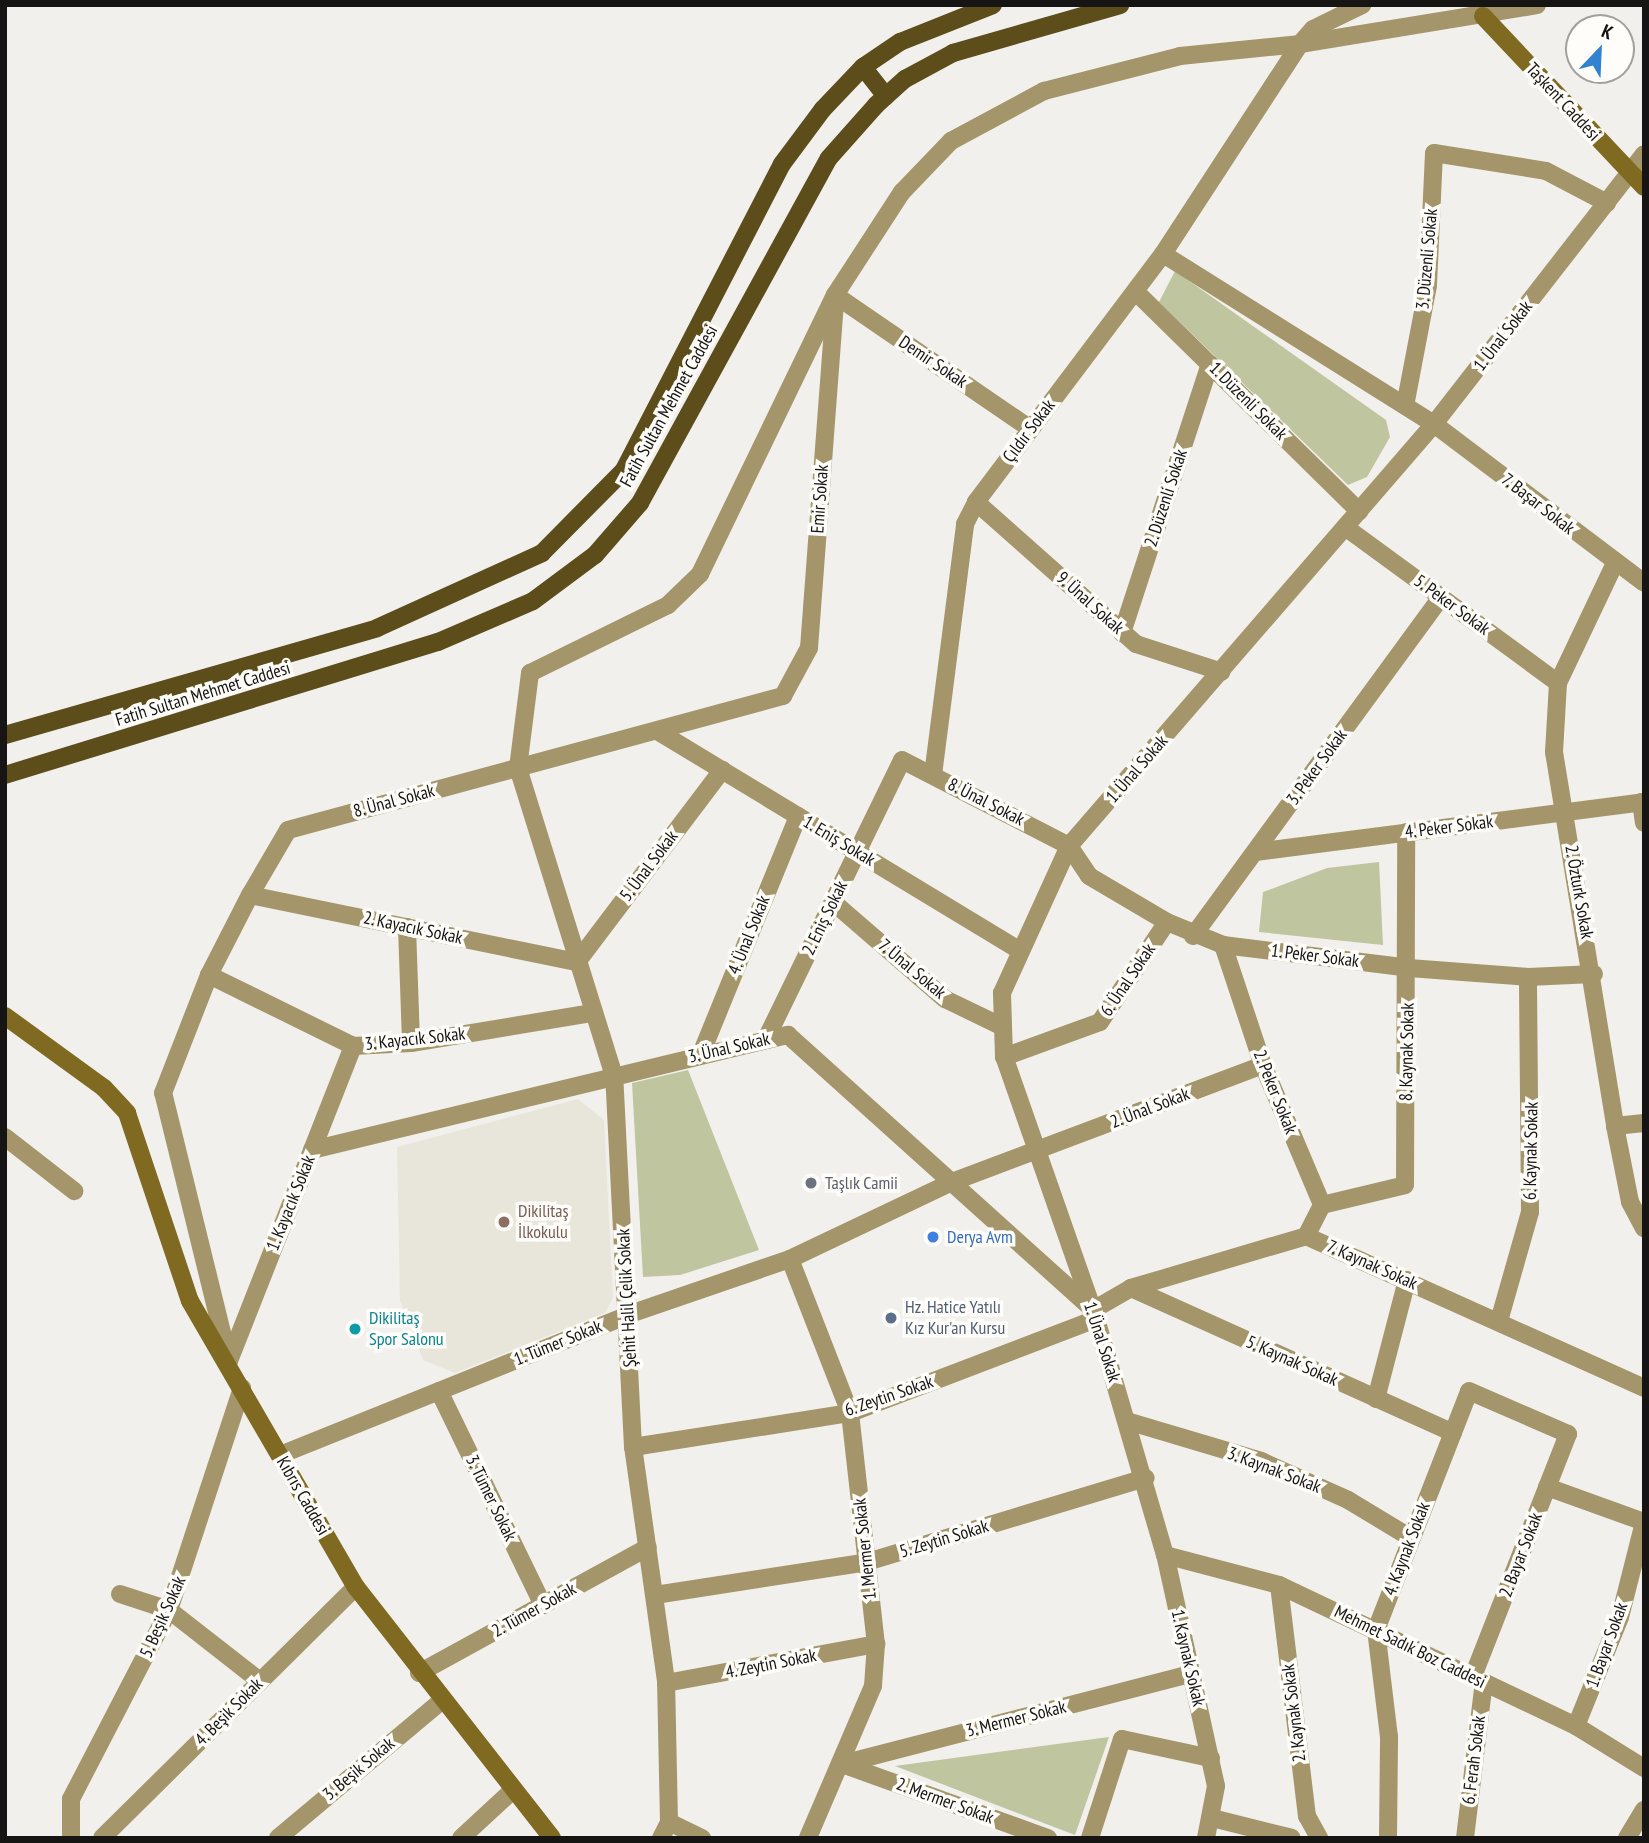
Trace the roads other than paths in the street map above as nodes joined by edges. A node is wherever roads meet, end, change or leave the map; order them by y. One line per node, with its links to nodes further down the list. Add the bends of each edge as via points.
1 (993, 5): 7 (main road, Fatih Sultan Mehmet Caddesi, via 900,42)
2 (1120, 5): 8 (main road, Fatih Sultan Mehmet Caddesi, via 953,53)
3 (1362, 5): 6 (street, Çıldır Sokak, via 1313,29)
4 (1538, 5): 5 (street)
5 (1483, 16): 6 (street); 10 (street, Taşkent Caddesi)
6 (1300, 44): 13 (street, Çıldır Sokak); 15 (street, via 1180,56 1044,91 963,134 902,192)
7 (863, 66): 8 (main road); 31 (main road, Fatih Sultan Mehmet Caddesi, via 782,164 624,470 542,553 377,628)
8 (886, 96): 35 (main road, Fatih Sultan Mehmet Caddesi, via 829,158 662,469 595,555 533,601 438,642)
9 (1644, 154): 10 (street, 1. Ünal Sokak)
10 (1630, 173): 11 (street, Taşkent Caddesi); 12 (street, 1. Ünal Sokak)
11 (1644, 187)
12 (1607, 203): 17 (street, 3. Düzenli Sokak, via 1546,171 1434,153 1428,285); 18 (street, 1. Ünal Sokak)
13 (1163, 254): 14 (street, Çıldır Sokak); 17 (street, 7. Başar Sokak)
14 (1136, 292): 16 (street, 1. Düzenli Sokak); 19 (street, Çıldır Sokak)
15 (835, 295): 19 (street, Demir Sokak); 29 (street, Emir Sokak, via 809,648); 33 (street, via 700,574 668,605 530,673)
16 (1210, 364): 21 (street, 1. Düzenli Sokak); 26 (street, 2. Düzenli Sokak)
17 (1405, 406): 18 (street, 7. Başar Sokak)
18 (1434, 424): 21 (street, 1. Ünal Sokak); 23 (street, 7. Başar Sokak)
19 (1031, 429): 20 (street, Çıldır Sokak)
20 (976, 502): 26 (street, 9. Ünal Sokak); 36 (street, Çıldır Sokak, via 965,524)
21 (1359, 511): 22 (street, 1. Ünal Sokak)
22 (1345, 527): 25 (street, 5. Peker Sokak); 27 (street, 1. Ünal Sokak)
23 (1615, 564): 24 (street, 7. Başar Sokak); 28 (street, 2. Özturk Sokak)
24 (1644, 583)
25 (1441, 597): 28 (street, 5. Peker Sokak); 44 (street, 3. Peker Sokak)
26 (1122, 633): 27 (street, 9. Ünal Sokak, via 1136,644)
27 (1222, 672): 42 (street, 1. Ünal Sokak)
28 (1558, 683): 38 (street, 2. Özturk Sokak, via 1554,752)
29 (783, 696): 30 (street, 8. Ünal Sokak)
30 (659, 732): 33 (street, 8. Ünal Sokak); 34 (street, 1. Eniş Sokak)
31 (5, 736)
32 (902, 760): 36 (street, 8. Ünal Sokak); 43 (street, 2. Eniş Sokak)
33 (518, 768): 45 (street, 8. Ünal Sokak, via 288,830); 52 (street, Şehit Halil Çelik Sokak)
34 (722, 770): 39 (street, 1. Eniş Sokak); 52 (street, 5. Ünal Sokak)
35 (5, 775)
36 (933, 775): 42 (street, 8. Ünal Sokak)
37 (1642, 802): 38 (street, 4. Peker Sokak); 40 (street)
38 (1565, 812): 41 (street, 4. Peker Sokak); 54 (street, 2. Özturk Sokak)
39 (798, 816): 43 (street, 1. Eniş Sokak); 63 (street, 4. Ünal Sokak)
40 (1644, 823)
41 (1406, 832): 44 (street, 4. Peker Sokak); 53 (street, 8. Kaynak Sokak)
42 (1069, 846): 47 (street, 1. Peker Sokak, via 1089,876); 51 (street, 1. Ünal Sokak)
43 (857, 852): 46 (street, 2. Eniş Sokak); 51 (street, 1. Eniş Sokak)
44 (1255, 852): 49 (street, 3. Peker Sokak)
45 (250, 895): 48 (street, 2. Kayacık Sokak); 55 (street, 8. Ünal Sokak)
46 (833, 902): 59 (street, 7. Ünal Sokak, via 945,999); 60 (street, 2. Eniş Sokak)
47 (1167, 922): 49 (street, 1. Peker Sokak); 64 (street, 6. Ünal Sokak, via 1100,1022)
48 (407, 927): 52 (street, 2. Kayacık Sokak); 61 (street)
49 (1193, 936): 50 (street, 1. Peker Sokak)
50 (1223, 945): 53 (street, 1. Peker Sokak); 65 (street, 2. Peker Sokak)
51 (1020, 951): 59 (street, 1. Ünal Sokak, via 1002,993)
52 (577, 962): 57 (street, Şehit Halil Çelik Sokak)
53 (1409, 968): 56 (street, 1. Peker Sokak); 74 (street, 8. Kaynak Sokak, via 1405,1185)
54 (1594, 974): 56 (street, 1. Peker Sokak); 68 (street, 2. Özturk Sokak)
55 (209, 975): 62 (street, 3. Kayacık Sokak); 83 (street, 8. Ünal Sokak, via 163,1093)
56 (1528, 977): 82 (street, 6. Kaynak Sokak, via 1530,1212)
57 (593, 1013): 61 (street, 3. Kayacık Sokak); 66 (street, Şehit Halil Çelik Sokak)
58 (5, 1016): 83 (street, Kıbrıs Caddesi, via 104,1088 127,1113 190,1301)
59 (999, 1025): 64 (street, 1. Ünal Sokak)
60 (766, 1040): 63 (street, 3. Ünal Sokak); 72 (street, 3. Ünal Sokak, via 788,1035)
61 (411, 1043): 62 (street, 3. Kayacık Sokak)
62 (353, 1045): 70 (street, 1. Kayacık Sokak)
63 (701, 1054): 66 (street, 3. Ünal Sokak)
64 (1004, 1057): 71 (street, 1. Ünal Sokak)
65 (1263, 1065): 71 (street, 2. Ünal Sokak); 74 (street, 2. Peker Sokak)
66 (614, 1076): 70 (street, 3. Ünal Sokak); 80 (street, Şehit Halil Çelik Sokak)
67 (1644, 1123): 68 (street)
68 (1615, 1126): 75 (street, 2. Özturk Sokak, via 1630,1202)
69 (5, 1137): 73 (street)
70 (312, 1150): 83 (street, 1. Kayacık Sokak)
71 (1037, 1152): 72 (street, 2. Ünal Sokak); 81 (street, 1. Ünal Sokak)
72 (952, 1182): 77 (street, 1. Tümer Sokak); 81 (street, 3. Ünal Sokak)
73 (74, 1191)
74 (1321, 1205): 76 (street)
75 (1644, 1228)
76 (1306, 1236): 78 (street, 7. Kaynak Sokak); 79 (street, 7. Kaynak Sokak)
77 (790, 1259): 80 (street, 1. Tümer Sokak); 88 (street, 1. Mermer Sokak)
78 (1407, 1280): 82 (street, 7. Kaynak Sokak); 87 (street)
79 (1131, 1288): 81 (street, 7. Kaynak Sokak); 87 (street, 5. Kaynak Sokak)
80 (630, 1314): 86 (street, 1. Tümer Sokak); 92 (street, Şehit Halil Çelik Sokak)
81 (1094, 1315): 88 (street, 6. Zeytin Sokak); 89 (street, 1. Ünal Sokak)
82 (1499, 1321): 85 (street, 7. Kaynak Sokak)
83 (229, 1361): 84 (street, Kıbrıs Caddesi)
84 (242, 1388): 93 (street, Kıbrıs Caddesi); 106 (street, 5. Beşik Sokak)
85 (1644, 1388)
86 (439, 1391): 93 (street, 1. Tümer Sokak); 105 (street, 3. Tümer Sokak)
87 (1376, 1399): 90 (street, 5. Kaynak Sokak)
88 (850, 1413): 92 (street, 6. Zeytin Sokak); 100 (street, 1. Mermer Sokak)
89 (1127, 1421): 94 (street, 1. Ünal Sokak); 97 (street, 3. Kaynak Sokak, via 1261,1461 1348,1500)
90 (1453, 1433): 91 (street, 4. Kaynak Sokak, via 1469,1391); 97 (street, 4. Kaynak Sokak)
91 (1568, 1434): 95 (street, 2. Bayar Sokak)
92 (633, 1447): 98 (street, Şehit Halil Çelik Sokak)
93 (280, 1455): 102 (street, Kıbrıs Caddesi)
94 (1146, 1478): 99 (street, 1. Kaynak Sokak); 100 (street, 5. Zeytin Sokak)
95 (1547, 1488): 96 (street); 111 (street, 2. Bayar Sokak)
96 (1644, 1522): 115 (street, 1. Bayar Sokak, via 1620,1617)
97 (1411, 1538): 107 (street, 4. Kaynak Sokak)
98 (648, 1547): 104 (street, Şehit Halil Çelik Sokak); 105 (street, 2. Tümer Sokak)
99 (1166, 1555): 101 (street, Mehmet Sadık Boz Caddesi); 110 (street, 1. Kaynak Sokak)
100 (867, 1562): 104 (street, 5. Zeytin Sokak); 108 (street, 1. Mermer Sokak)
101 (1279, 1585): 107 (street, Mehmet Sadık Boz Caddesi); 134 (street, 2. Kaynak Sokak, via 1307,1816)
102 (356, 1587): 109 (street, Kıbrıs Caddesi); 112 (street, 4. Beşik Sokak)
103 (120, 1594): 106 (street)
104 (655, 1595): 113 (street, Şehit Halil Çelik Sokak)
105 (542, 1605): 109 (street, 2. Tümer Sokak)
106 (169, 1610): 112 (street); 124 (street, 5. Beşik Sokak, via 80,1775 71,1799)
107 (1376, 1630): 111 (street, Mehmet Sadık Boz Caddesi); 135 (street, 4. Kaynak Sokak, via 1389,1737)
108 (876, 1644): 113 (street, 4. Zeytin Sokak); 117 (street, 1. Mermer Sokak, via 873,1686)
109 (419, 1673): 114 (street, Kıbrıs Caddesi)
110 (1191, 1674): 116 (street, 1. Kaynak Sokak); 117 (street, 3. Mermer Sokak)
111 (1478, 1679): 115 (street, Mehmet Sadık Boz Caddesi); 136 (street, 6. Ferah Sokak)
112 (260, 1681): 123 (street, 4. Beşik Sokak)
113 (666, 1684): 122 (street, Şehit Halil Çelik Sokak)
114 (441, 1701): 119 (street, Kıbrıs Caddesi); 125 (street, 3. Beşik Sokak)
115 (1576, 1726): 118 (street, Mehmet Sadık Boz Caddesi)
116 (1211, 1758): 121 (street, 1. Kaynak Sokak, via 1216,1786); 131 (street, via 1122,1739)
117 (842, 1764): 129 (street, 1. Mermer Sokak); 130 (street, 2. Mermer Sokak)
118 (1644, 1768)
119 (512, 1791): 126 (street); 127 (street, Kıbrıs Caddesi)
120 (1644, 1810): 137 (street)
121 (1212, 1818): 132 (street, 1. Kaynak Sokak); 133 (street)
122 (665, 1830): 128 (street)
123 (106, 1836)
124 (71, 1838)
125 (278, 1838)
126 (461, 1838)
127 (552, 1838)
128 (702, 1838)
129 (808, 1838)
130 (1048, 1838)
131 (1090, 1838)
132 (1206, 1838)
133 (1292, 1838)
134 (1319, 1838)
135 (1388, 1838)
136 (1465, 1838)
137 (1627, 1838)

